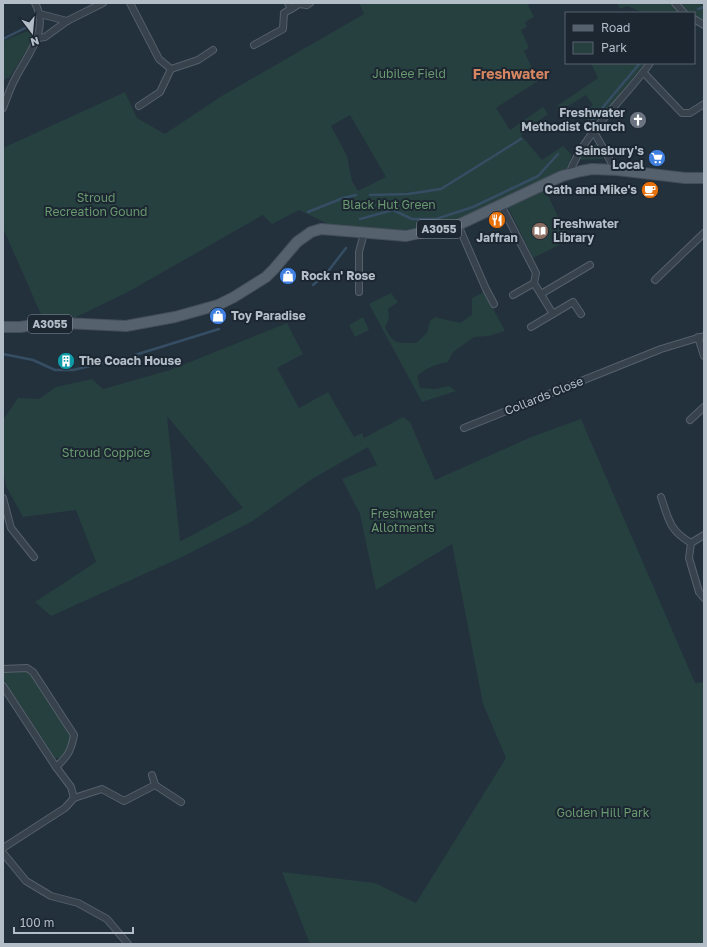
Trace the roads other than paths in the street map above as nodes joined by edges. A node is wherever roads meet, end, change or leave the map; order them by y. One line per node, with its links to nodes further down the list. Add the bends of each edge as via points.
1 (35, 3): 8 (street)
2 (103, 3): 10 (street)
3 (130, 3): 16 (street, via 159,59)
4 (310, 3): 6 (street)
5 (675, 3): 7 (street)
6 (289, 6): 13 (street, via 284,13 283,29)
7 (683, 12)
8 (40, 14): 10 (street); 12 (street)
9 (695, 20): 11 (street)
10 (67, 21): 12 (street, via 45,37)
11 (704, 25)
12 (36, 40): 20 (street, via 14,80)
13 (254, 45)
14 (213, 50): 16 (street, via 198,60)
15 (649, 64): 17 (street)
16 (171, 69): 19 (street, via 160,92)
17 (644, 73): 18 (street, via 682,113 690,113); 21 (street)
18 (704, 104)
19 (139, 106)
20 (3, 108)
21 (594, 132): 22 (street); 23 (street, via 578,154)
22 (617, 170): 23 (main road, A3055, via 592,169); 24 (main road, A3055)
23 (569, 174): 25 (main road, A3055)
24 (704, 178)
25 (501, 205): 26 (main road, A3055); 31 (street, via 536,274)
26 (458, 225): 27 (main road, A3055, via 406,236); 35 (street)
27 (364, 233): 32 (street, via 359,252); 38 (main road, A3055, via 321,229 311,232 291,248 266,277 251,287 218,305 175,317 126,326 64,323)
28 (704, 233): 30 (street)
29 (590, 265): 33 (street)
30 (655, 280)
31 (534, 283): 33 (street); 34 (street)
32 (359, 292)
33 (541, 294): 36 (street)
34 (513, 295)
35 (494, 304)
36 (553, 314): 37 (street, via 574,302); 39 (street)
37 (581, 314)
38 (3, 327)
39 (531, 328)
40 (701, 337): 41 (street); 44 (street, Collards Close, via 661,349)
41 (704, 356)
42 (704, 407): 43 (street)
43 (690, 420)
44 (464, 428)
45 (661, 497): 48 (street, via 673,529 680,537)
46 (3, 498): 49 (street, via 11,528)
47 (704, 535): 48 (street)
48 (691, 543): 50 (street, via 689,558 699,592)
49 (34, 557)
50 (704, 598)
51 (3, 669): 53 (street, via 27,668 33,672 74,735 67,756)
52 (3, 686): 53 (street)
53 (56, 767): 56 (street, via 71,787)
54 (152, 775): 55 (street)
55 (155, 785): 56 (street, via 124,801 102,789); 57 (street)
56 (74, 798): 58 (street, via 65,808)
57 (181, 802)
58 (3, 848)
59 (3, 853): 60 (street, via 26,881 51,896 78,903 107,918)
60 (128, 944)

